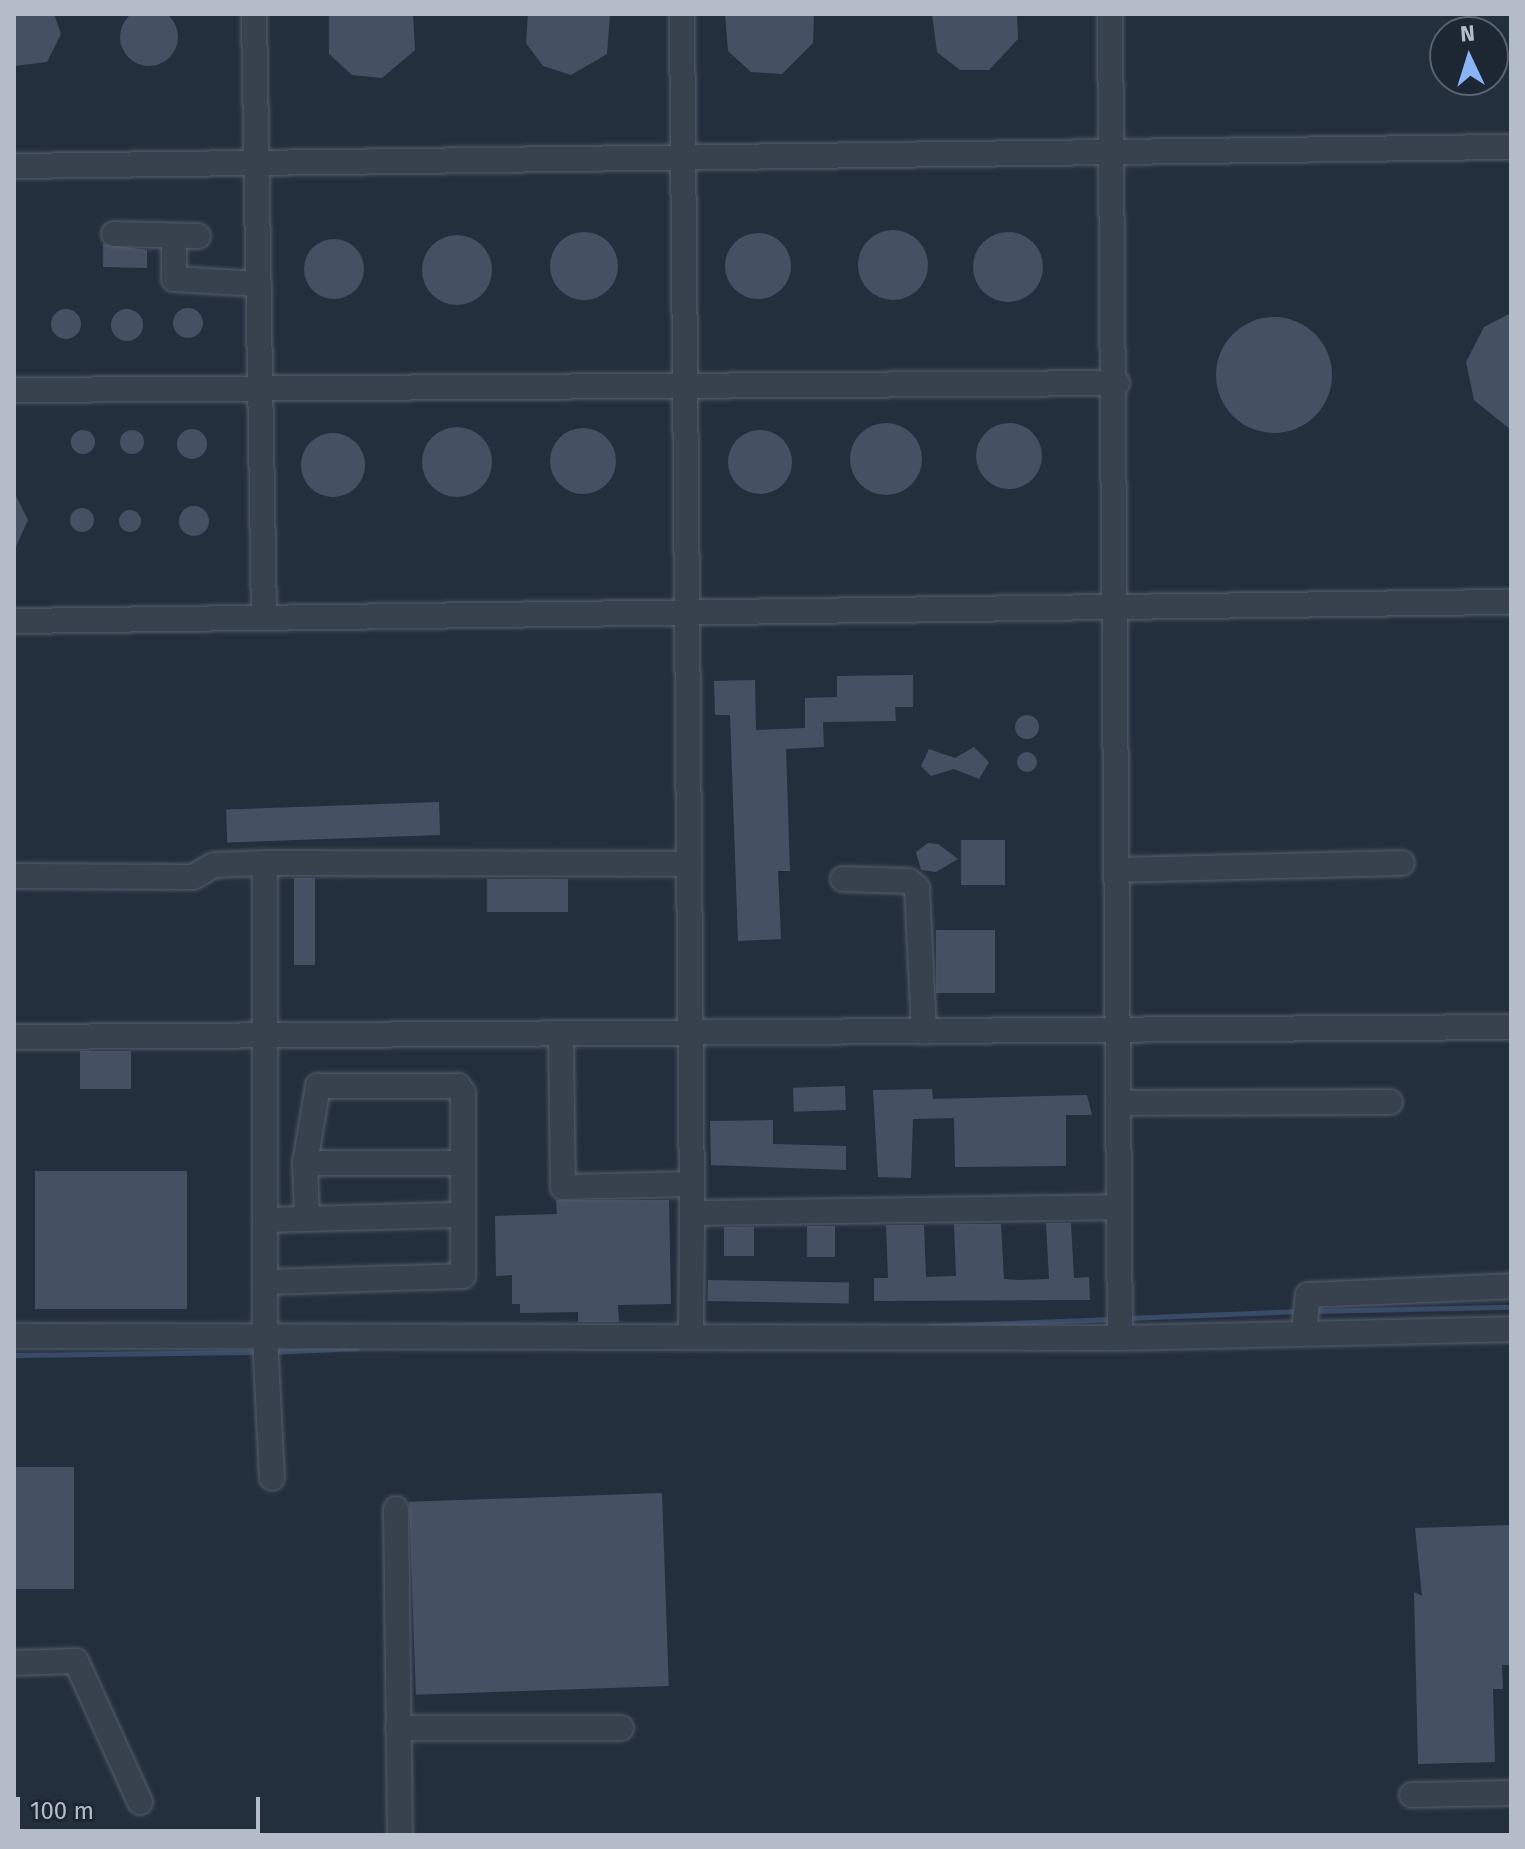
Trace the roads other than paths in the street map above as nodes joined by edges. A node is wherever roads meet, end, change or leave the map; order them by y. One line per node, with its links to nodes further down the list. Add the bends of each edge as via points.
1 (254, 14): 7 (lane)
2 (682, 14): 6 (lane)
3 (1110, 14): 4 (lane)
4 (1112, 147): 5 (lane); 6 (lane); 11 (lane)
5 (1511, 147)
6 (683, 161): 7 (lane); 12 (lane)
7 (258, 164): 8 (lane); 10 (lane)
8 (14, 166)
9 (114, 234): 10 (lane, via 186,236 174,279)
10 (259, 284): 14 (lane)
11 (1117, 383): 12 (lane); 16 (lane)
12 (686, 386): 14 (lane); 17 (lane)
13 (14, 390): 14 (lane)
14 (265, 391): 18 (lane)
15 (1511, 602): 16 (lane)
16 (1114, 612): 17 (lane); 23 (lane)
17 (688, 615): 18 (lane); 22 (lane)
18 (264, 618): 19 (lane)
19 (14, 621)
20 (265, 863): 22 (lane); 24 (lane, via 214,865 193,877); 31 (lane)
21 (1402, 863): 23 (lane)
22 (689, 864): 28 (lane)
23 (1118, 870): 27 (lane)
24 (14, 876)
25 (843, 879): 29 (lane, via 909,881 917,888)
26 (1511, 1027): 27 (lane)
27 (1120, 1029): 29 (lane); 34 (lane)
28 (692, 1032): 29 (lane); 30 (lane); 37 (lane)
29 (924, 1032)
30 (561, 1033): 31 (lane); 37 (lane, via 563,1187)
31 (267, 1035): 32 (lane); 42 (lane)
32 (14, 1037)
33 (1390, 1102): 34 (lane)
34 (1119, 1103): 38 (lane)
35 (305, 1163): 36 (lane); 36 (lane, via 318,1086 458,1086); 41 (lane)
36 (463, 1163): 40 (lane)
37 (692, 1184): 39 (lane)
38 (1117, 1207): 39 (lane); 50 (lane)
39 (692, 1213): 49 (lane)
40 (463, 1215): 41 (lane); 43 (lane, via 463,1276)
41 (307, 1219): 42 (lane)
42 (266, 1220): 43 (lane)
43 (265, 1282): 48 (lane)
44 (1511, 1286): 46 (lane, via 1308,1295)
45 (1511, 1329): 46 (lane)
46 (1304, 1331): 50 (lane)
47 (14, 1336): 48 (lane)
48 (265, 1336): 49 (lane); 51 (lane)
49 (691, 1337): 50 (lane)
50 (1120, 1338)
51 (272, 1478)
52 (396, 1509): 54 (lane)
53 (14, 1663): 58 (lane, via 76,1661)
54 (398, 1728): 55 (lane); 59 (lane)
55 (621, 1728)
56 (1511, 1793): 57 (lane)
57 (1412, 1795)
58 (140, 1802)
59 (400, 1835)

